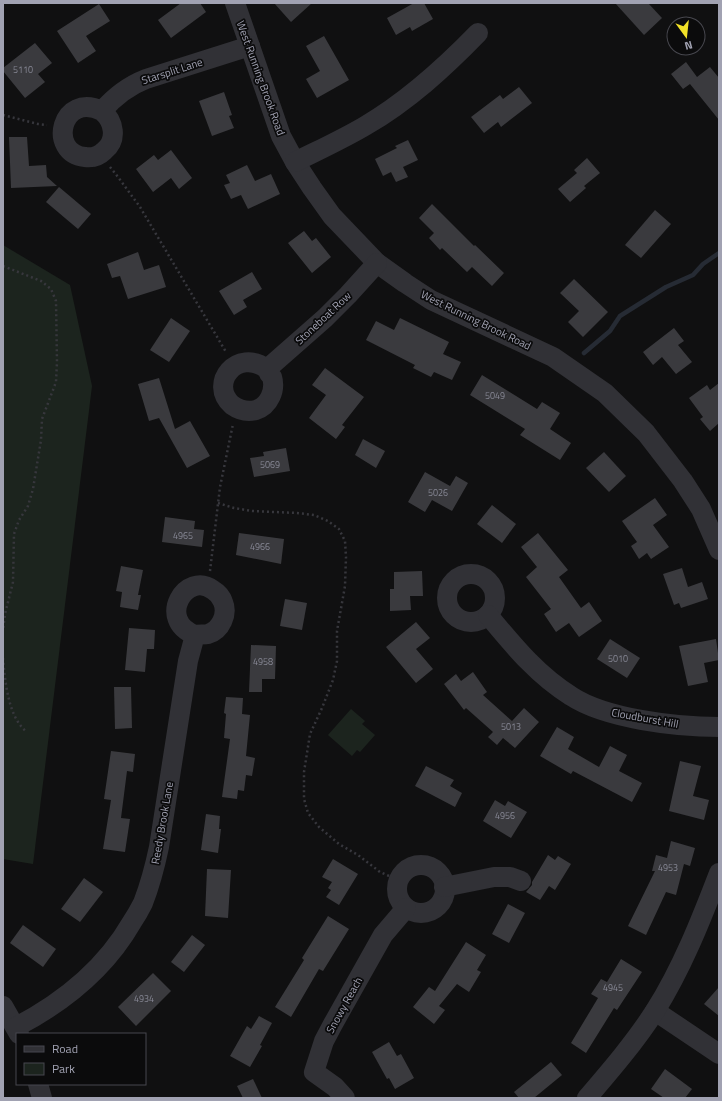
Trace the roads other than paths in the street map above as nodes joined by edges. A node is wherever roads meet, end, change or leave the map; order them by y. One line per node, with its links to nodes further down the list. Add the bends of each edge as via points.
1 (234, 3): 3 (street, West Running Brook Road)
2 (478, 33): 5 (street, via 450,62 392,108 365,126)
3 (250, 46): 4 (street, Starsplit Lane, via 133,84 112,98); 5 (street, West Running Brook Road, via 281,136)
4 (102, 111): 4 (street, via 112,123 113,137 110,144 98,155 81,157 74,154 63,139 63,126 70,114 86,106)
5 (295, 162): 6 (street, West Running Brook Road, via 332,216)
6 (377, 263): 7 (street, Stoneboat Row, via 325,318); 8 (street, West Running Brook Road, via 431,300 554,357 605,393 646,433 683,481 701,509)
7 (267, 369): 7 (street, via 251,362 241,362 234,366 226,375 224,382 228,402 247,411 264,406 269,401 273,386 272,377)
8 (719, 550)
9 (488, 615): 11 (street, Cloudburst Hill, via 532,666 571,697 625,717)
10 (195, 634): 10 (street, via 208,634 217,629 225,613 224,602 219,594 201,586 183,593 176,607 177,618 182,627); 18 (street, Reedy Brook Lane, via 188,661 159,847 143,904 102,964 63,998)
11 (719, 727)
12 (719, 873): 17 (street, via 693,939)
13 (521, 881): 14 (street, via 510,877 494,877)
14 (444, 887): 15 (street, via 440,903 433,909 415,912); 15 (street, via 439,874 432,868 422,865 411,867 398,880 398,897)
15 (406, 908): 22 (street, Snowy Reach, via 383,935 324,1041 319,1056 314,1072 335,1087)
16 (3, 1006): 18 (street)
17 (655, 1011): 19 (street); 23 (street)
18 (18, 1030)
19 (719, 1054)
20 (38, 1085): 21 (street)
21 (42, 1098)
22 (345, 1098)
23 (587, 1098)

